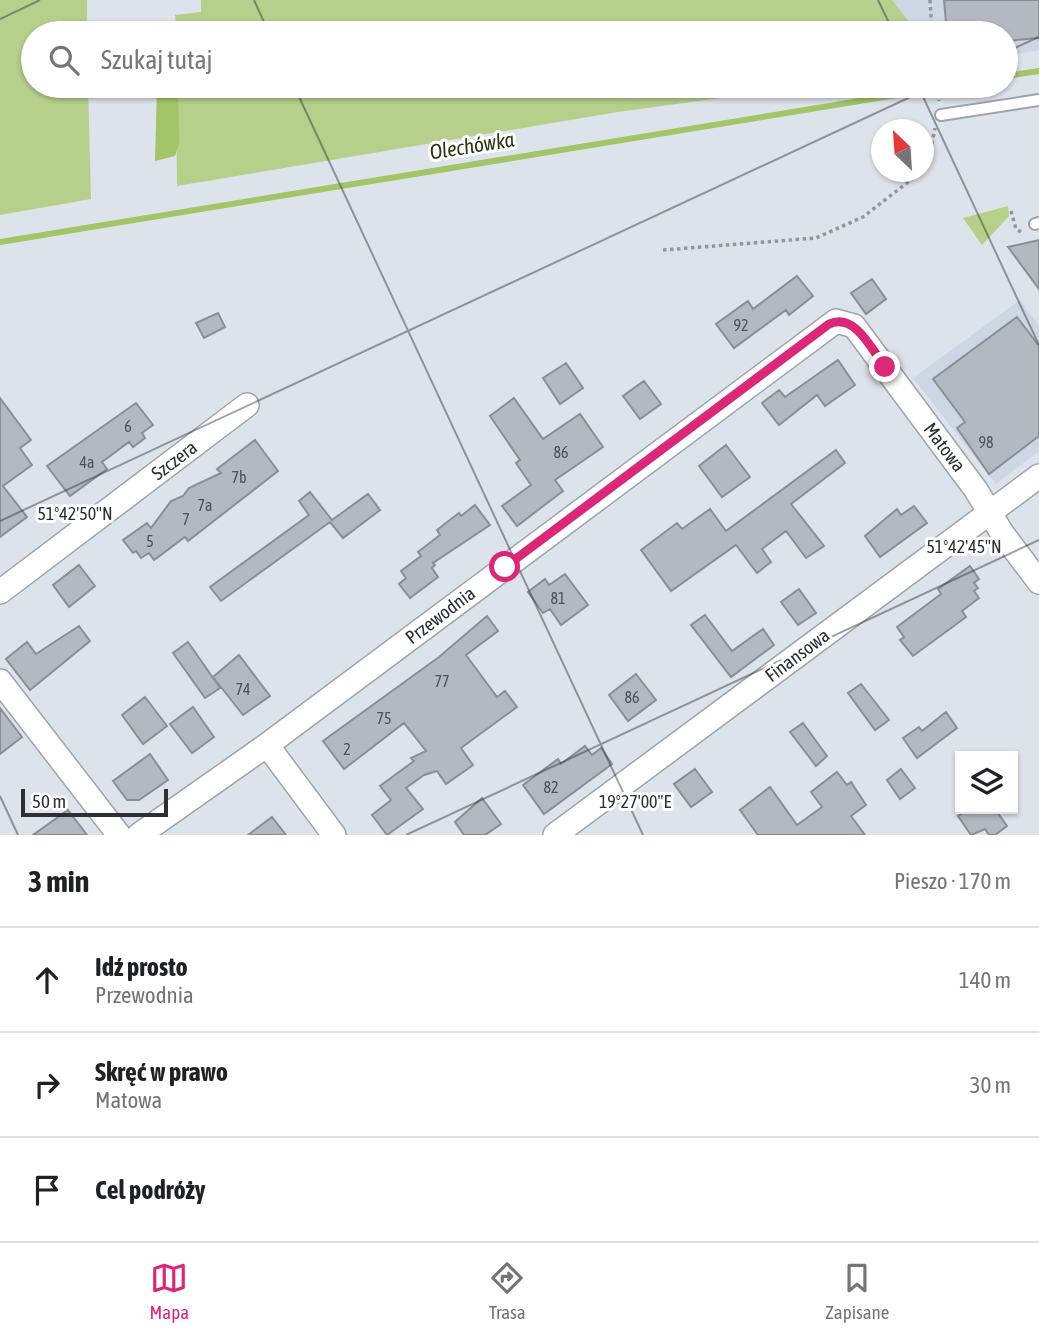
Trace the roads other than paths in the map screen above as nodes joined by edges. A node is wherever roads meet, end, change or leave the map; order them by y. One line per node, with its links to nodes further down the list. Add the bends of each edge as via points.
1 (1039, 100): 2 (lane)
2 (941, 111)
3 (842, 321): 6 (street, Matowa, via 854,327); 10 (street, Przewodnia, via 829,324)
4 (247, 405): 8 (street, Szczera)
5 (1039, 476): 6 (street, Finansowa)
6 (990, 512): 7 (street, Matowa); 14 (street, Finansowa)
7 (1039, 582)
8 (0, 592)
9 (0, 681): 11 (street)
10 (267, 745): 12 (street, Przewodnia); 13 (street)
11 (119, 835)
12 (139, 835)
13 (334, 835)
14 (555, 835)

